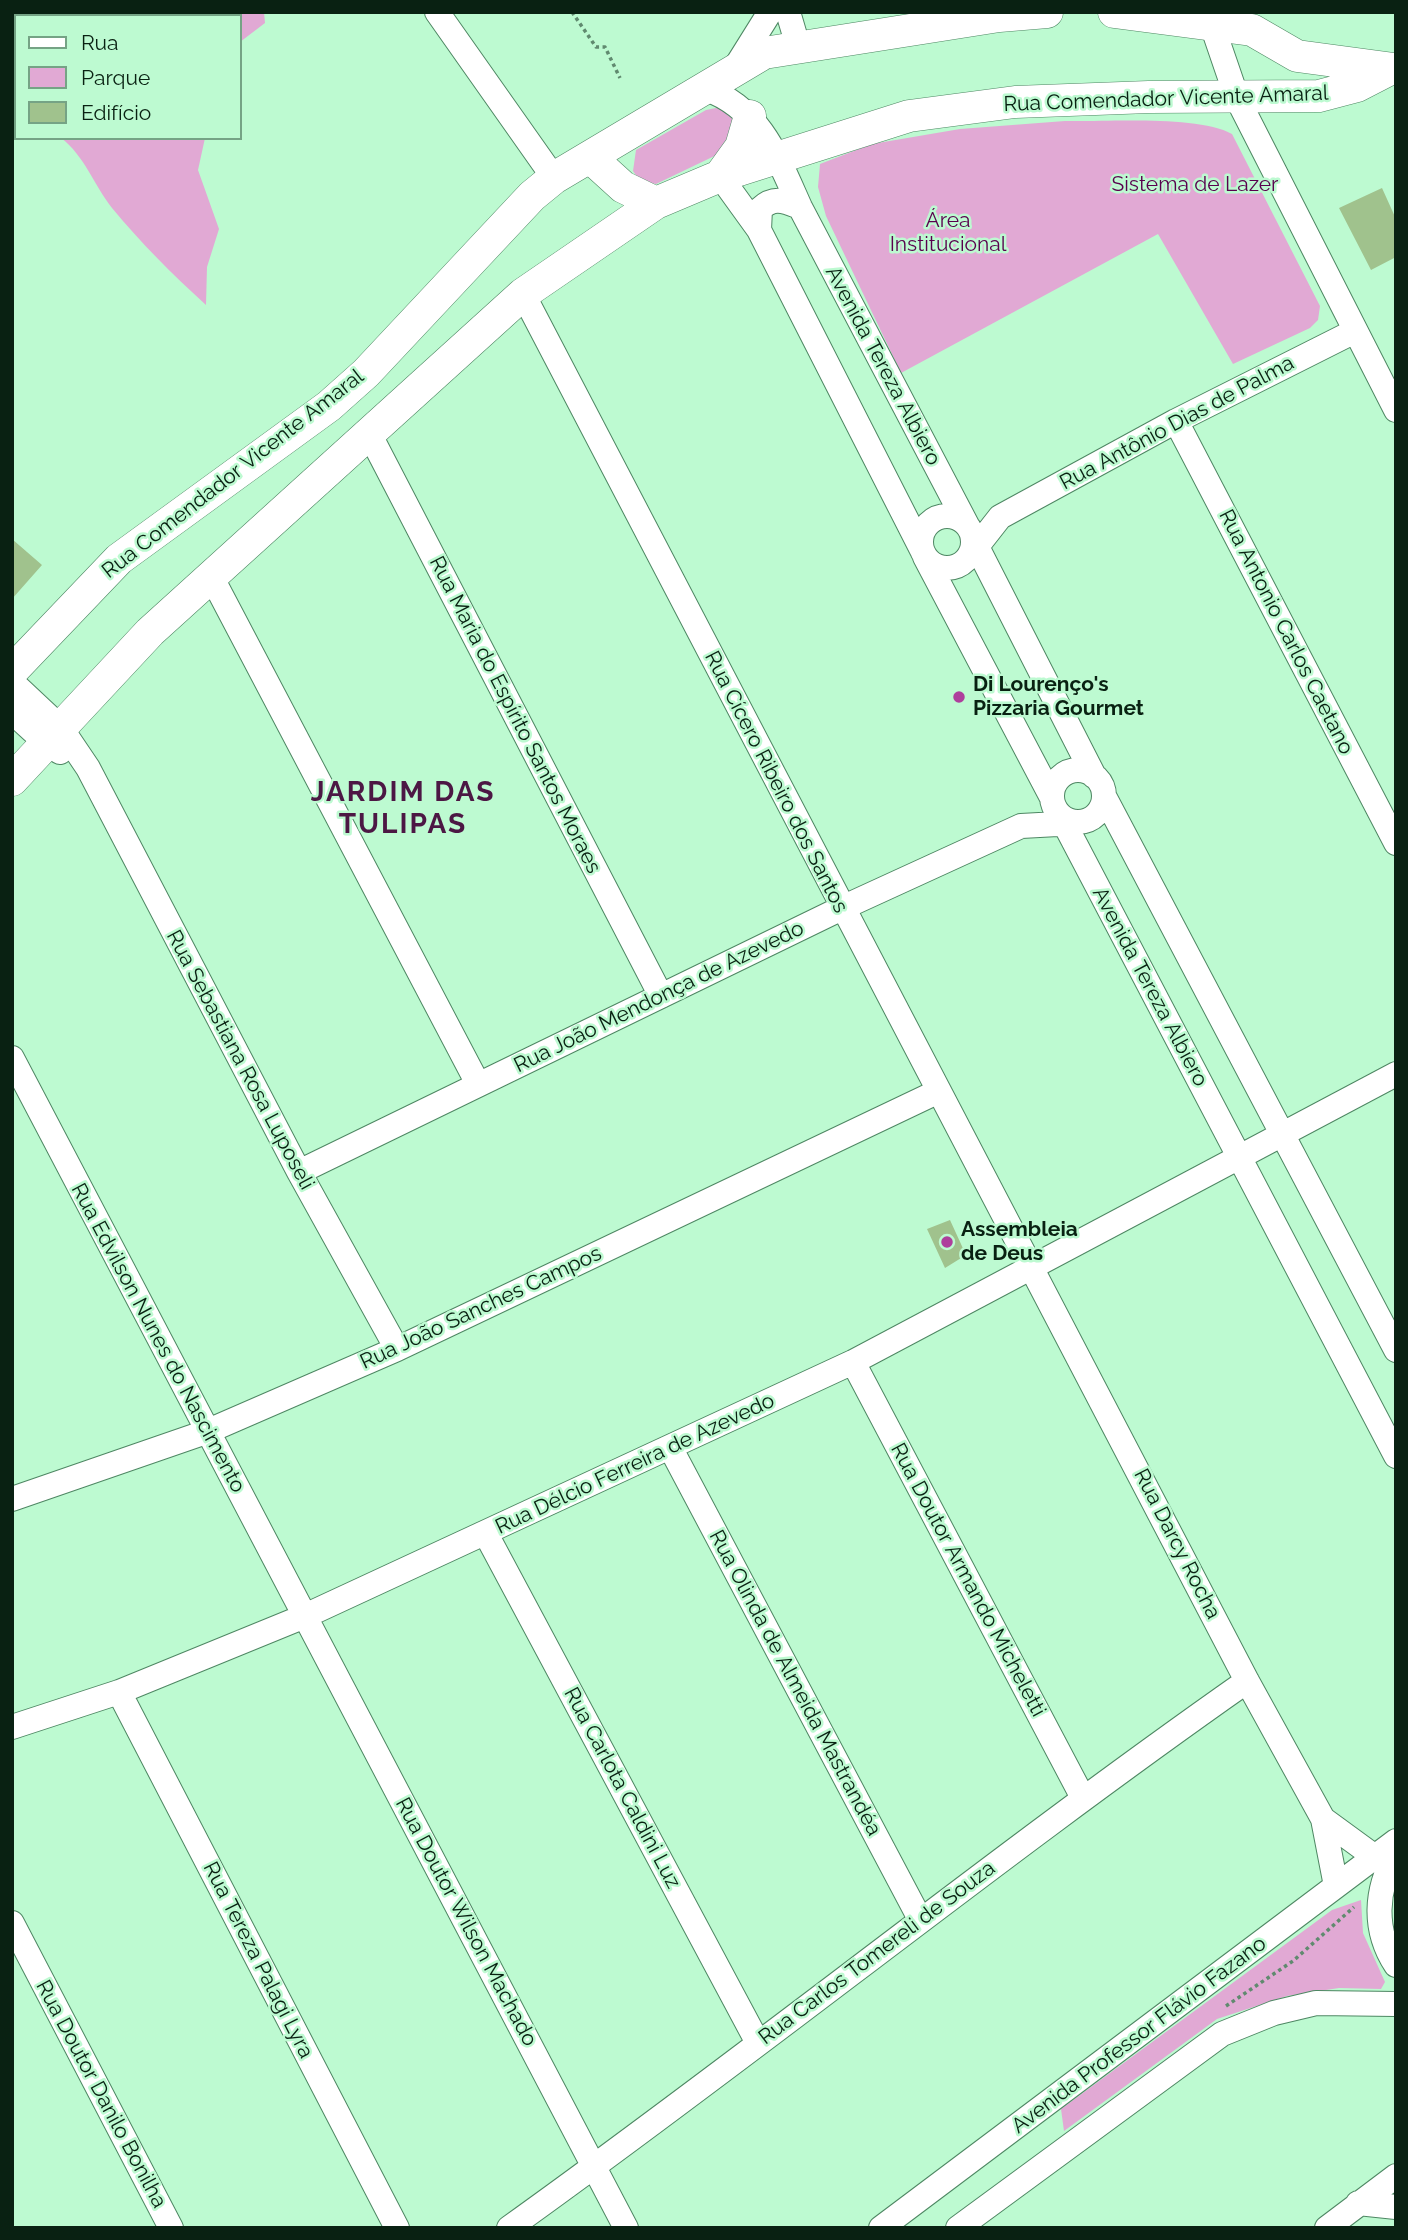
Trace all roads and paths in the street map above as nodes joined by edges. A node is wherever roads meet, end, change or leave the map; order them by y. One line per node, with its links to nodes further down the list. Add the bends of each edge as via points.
1 (437, 12): 17 (street)
2 (572, 12): 11 (path, via 596,47 605,47)
3 (770, 12): 9 (street)
4 (788, 12): 8 (street)
5 (1047, 12): 8 (main road, Rua Comendador Vicente Amaral)
6 (1114, 12): 7 (main road)
7 (1212, 25): 10 (main road, via 1252,30 1297,56); 13 (street)
8 (798, 46): 9 (main road, Rua Comendador Vicente Amaral, via 764,53)
9 (735, 68): 12 (main road, Rua Comendador Vicente Amaral)
10 (1392, 69): 13 (main road, Rua Comendador Vicente Amaral, via 1328,94)
11 (620, 78)
12 (706, 89): 14 (street, via 730,98); 17 (main road, Rua Comendador Vicente Amaral)
13 (1237, 98): 15 (main road, Rua Comendador Vicente Amaral, via 1015,102 909,116); 23 (street)
14 (750, 116): 16 (street); 18 (main road, via 741,147)
15 (813, 146): 16 (main road, Rua Comendador Vicente Amaral); 20 (street, via 795,177)
16 (778, 157): 18 (main road, Rua Comendador Vicente Amaral); 20 (street, Avenida Tereza Albiero)
17 (581, 162): 19 (main road); 30 (main road, Rua Comendador Vicente Amaral, via 532,196 366,373 329,406 119,559)
18 (720, 176): 19 (main road, Rua Comendador Vicente Amaral); 21 (street, Avenida Tereza Albiero)
19 (656, 203): 22 (main road, Rua Comendador Vicente Amaral)
20 (798, 203): 21 (street, via 767,202 760,209); 27 (street, Avenida Tereza Albiero)
21 (759, 230): 28 (street, Avenida Tereza Albiero)
22 (523, 294): 26 (main road, Rua Comendador Vicente Amaral); 40 (street, Rua Cícero Ribeiro dos Santos)
23 (1355, 331): 24 (street); 25 (street, Rua Antônio Dias de Palma)
24 (1396, 410)
25 (1176, 421): 27 (street, Rua Antônio Dias de Palma); 39 (street, Rua Antonio Carlos Caetano)
26 (370, 435): 29 (main road, Rua Comendador Vicente Amaral); 41 (street, Rua Maria do Espírito Santos Moraes)
27 (967, 533): 28 (street, via 953,568 937,567); 28 (street, via 938,518 926,527); 36 (street, Avenida Tereza Albiero)
28 (924, 554): 37 (street, Avenida Tereza Albiero)
29 (211, 576): 33 (main road, Rua Comendador Vicente Amaral, via 150,632); 44 (street)
30 (12, 671)
31 (12, 682): 33 (street)
32 (12, 712): 33 (street)
33 (62, 726): 34 (street); 34 (street, Rua Sebastiana Rosa Luposeli, via 81,744); 35 (main road, Rua Comendador Vicente Amaral)
34 (88, 768): 48 (street, Rua Sebastiana Rosa Luposeli)
35 (12, 780)
36 (1099, 786): 37 (street, via 1097,814); 37 (street, via 1076,770 1062,775); 46 (street, Avenida Tereza Albiero)
37 (1060, 805): 38 (street, Rua João Mendonça de Azevedo); 38 (street, Rua João Mendonça de Azevedo); 47 (street, Avenida Tereza Albiero)
38 (1021, 826): 40 (street, Rua João Mendonça de Azevedo)
39 (1396, 843)
40 (842, 908): 41 (street, Rua João Mendonça de Azevedo); 45 (street, Rua Cícero Ribeiro dos Santos)
41 (661, 996): 44 (street, Rua João Mendonça de Azevedo)
42 (12, 1058): 53 (street, Rua Edvilson Nunes do Nascimento)
43 (1396, 1074): 46 (street, Rua Délcio Ferreira de Azevedo)
44 (478, 1084): 48 (street, Rua João Mendonça de Azevedo)
45 (939, 1091): 49 (street, Rua Cícero Ribeiro dos Santos); 50 (street, Rua João Sanches Campos)
46 (1282, 1135): 47 (street, Rua Délcio Ferreira de Azevedo); 51 (street, Avenida Tereza Albiero)
47 (1239, 1158): 49 (street, Rua Délcio Ferreira de Azevedo); 55 (street, Avenida Tereza Albiero)
48 (299, 1172): 50 (street, Rua Sebastiana Rosa Luposeli)
49 (1033, 1267): 52 (street, Rua Délcio Ferreira de Azevedo); 59 (street, Rua Darcy Rocha)
50 (397, 1349): 53 (street, Rua João Sanches Campos)
51 (1396, 1350)
52 (853, 1362): 54 (street, Rua Délcio Ferreira de Azevedo); 62 (street, Rua Doutor Armando Micheletti)
53 (206, 1432): 56 (street, Rua João Sanches Campos); 58 (street, Rua Edvilson Nunes do Nascimento)
54 (670, 1447): 57 (street, Rua Délcio Ferreira de Azevedo); 67 (street, Rua Olinda de Almeida Mastrandéa)
55 (1396, 1456)
56 (15, 1492)
57 (486, 1534): 58 (street, Rua Délcio Ferreira de Azevedo); 71 (street, Rua Carlota Caldini Luz)
58 (305, 1616): 60 (street, Rua Délcio Ferreira de Azevedo); 72 (street, Rua Doutor Wilson Machado)
59 (1247, 1681): 62 (street, Rua Carlos Tomereli de Souza); 63 (street, Rua Darcy Rocha)
60 (119, 1692): 61 (street, Rua Délcio Ferreira de Azevedo); 77 (street, Rua Tereza Palagi Lyra)
61 (12, 1727)
62 (1083, 1798): 67 (street, Rua Carlos Tomereli de Souza)
63 (1323, 1819): 65 (street, Rua Darcy Rocha); 66 (street, Rua Darcy Rocha)
64 (1396, 1841): 65 (street, Avenida Professor Flávio Fazano)
65 (1385, 1856): 66 (street, Avenida Professor Flávio Fazano); 69 (street, via 1379,1923)
66 (1336, 1886): 80 (street, Avenida Professor Flávio Fazano)
67 (920, 1919): 71 (street, Rua Carlos Tomereli de Souza)
68 (12, 1923): 76 (street, Rua Doutor Danilo Bonilha)
69 (1396, 1965)
70 (1396, 2004): 81 (street, via 1316,2003 1222,2034)
71 (758, 2043): 72 (street, Rua Carlos Tomereli de Souza)
72 (596, 2167): 78 (street, Rua Carlos Tomereli de Souza); 79 (street, Rua Doutor Wilson Machado)
73 (1396, 2176): 74 (street)
74 (1359, 2203): 75 (street); 82 (street)
75 (1396, 2207)
76 (171, 2228)
77 (397, 2228)
78 (509, 2228)
79 (626, 2228)
80 (881, 2228)
81 (958, 2228)
82 (1327, 2228)

